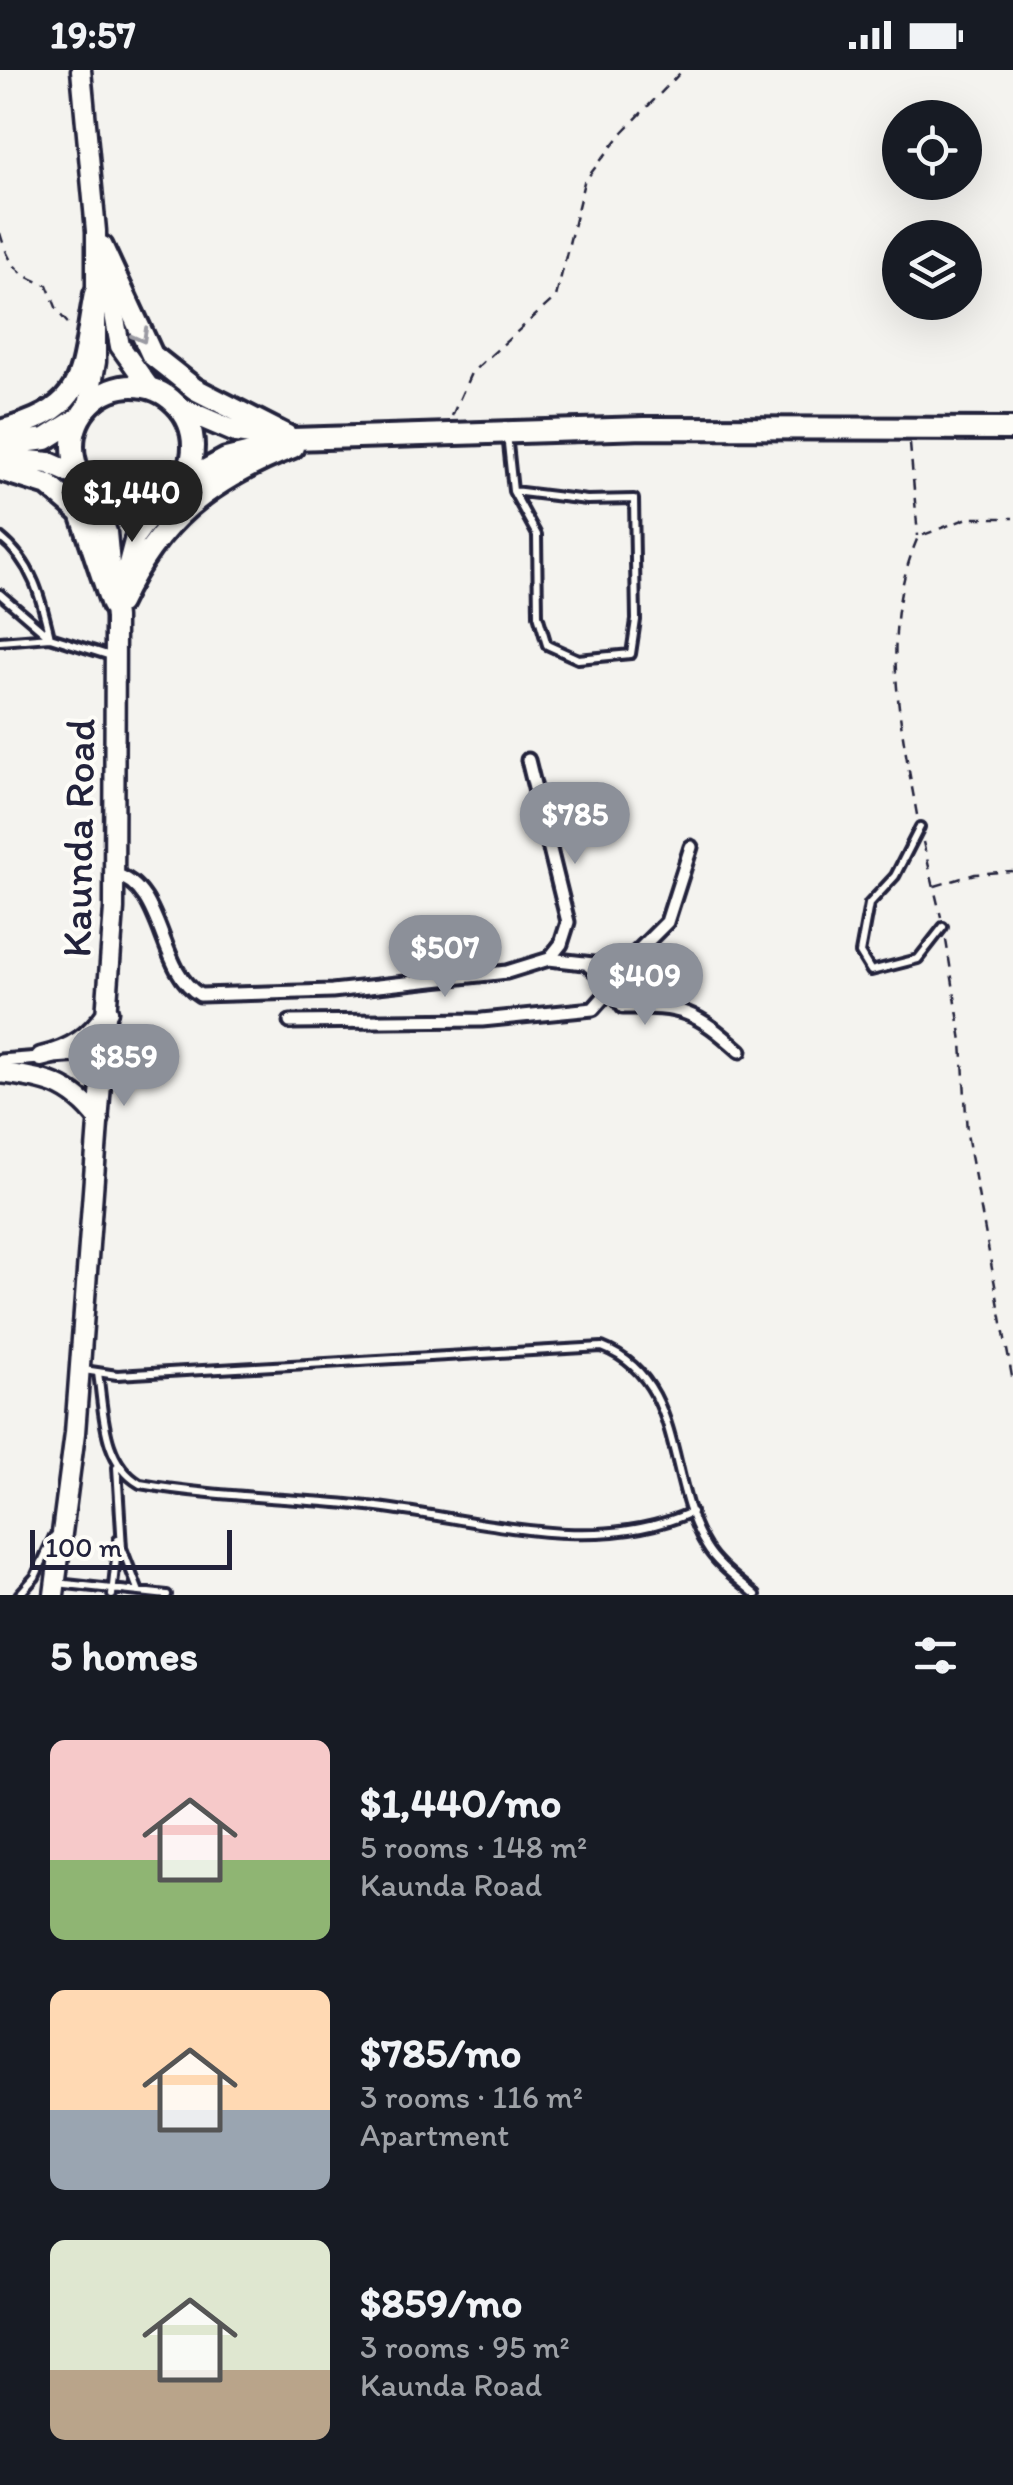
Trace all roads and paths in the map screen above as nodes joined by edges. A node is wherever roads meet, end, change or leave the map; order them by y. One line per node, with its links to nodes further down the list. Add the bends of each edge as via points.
1 (82, 70): 4 (main road)
2 (683, 70): 13 (path, via 584,182 556,296 471,373)
3 (0, 233): 6 (path, via 8,262 24,278 48,285 58,312)
4 (99, 239): 5 (main road); 7 (main road, via 120,346); 15 (highway, one-way to 15, via 152,355 195,390)
5 (95, 294): 6 (highway); 9 (main road, via 96,362)
6 (86, 337): 12 (highway, via 78,376 62,405)
7 (150, 388): 8 (highway); 9 (highway, via 116,388)
8 (180, 408): 15 (highway, via 236,432); 20 (highway, via 194,446)
9 (83, 412): 16 (highway, via 46,439); 19 (highway, via 73,458)
10 (908, 428): 11 (highway); 14 (highway); 25 (path)
11 (1013, 429)
12 (0, 431)
13 (444, 433): 14 (highway); 15 (highway)
14 (507, 433): 21 (lane)
15 (293, 443): 20 (highway, via 236,455); 27 (highway, via 220,480 184,507)
16 (0, 445)
17 (0, 458): 19 (highway, via 49,463)
18 (0, 470): 27 (highway, via 48,485 81,513)
19 (86, 483): 22 (highway, via 126,506); 27 (main road, Kaunda Road, via 107,532)
20 (180, 484): 22 (highway)
21 (513, 491): 21 (lane, via 536,535 538,615 547,645 578,659 631,654 634,499)
22 (163, 498): 27 (main road, Kaunda Road, via 135,538)
23 (1013, 518): 25 (path, via 968,518)
24 (0, 536): 28 (lane, via 31,572)
25 (918, 537): 32 (path, via 900,579 894,690)
26 (0, 594): 28 (lane)
27 (115, 608): 30 (main road, Kaunda Road)
28 (50, 637): 29 (lane); 30 (lane)
29 (0, 641)
30 (115, 657): 35 (main road, Kaunda Road)
31 (528, 760): 38 (street, via 568,922)
32 (920, 828): 36 (path); 37 (lane, via 895,876 869,904 860,953 871,971 918,959)
33 (691, 847): 39 (street, via 667,922 651,940 634,955)
34 (1013, 871): 36 (path)
35 (114, 874): 38 (street, via 126,878 153,912 186,986 200,995 332,991 507,972); 41 (main road, Kaunda Road)
36 (934, 886): 37 (path)
37 (944, 927): 52 (path, via 962,1041 967,1134)
38 (549, 958): 39 (street)
39 (587, 964): 40 (street)
40 (609, 991): 42 (street); 43 (street)
41 (110, 1006): 46 (main road, Kaunda Road); 47 (main road, via 85,1038)
42 (623, 1008): 43 (street); 45 (street, via 675,1006 700,1016)
43 (593, 1009): 44 (street, via 482,1020)
44 (290, 1022)
45 (740, 1051)
46 (107, 1054): 47 (street); 50 (main road, Kaunda Road)
47 (41, 1058): 48 (street)
48 (0, 1060)
49 (0, 1073): 50 (main road, via 58,1082)
50 (98, 1120): 51 (main road, Kaunda Road)
51 (89, 1371): 53 (lane); 54 (main road, Kaunda Road); 55 (lane, via 602,1346 649,1382)
52 (1013, 1382)
53 (115, 1461): 55 (lane, via 140,1484 163,1488 370,1506 566,1534 635,1533); 56 (lane)
54 (66, 1507): 57 (main road, Kaunda Road); 60 (lane)
55 (692, 1512): 62 (lane, via 705,1545)
56 (120, 1528): 58 (lane); 59 (lane)
57 (55, 1589): 58 (lane)
58 (112, 1592): 59 (lane)
59 (138, 1592): 61 (lane)
60 (19, 1595)
61 (167, 1595)
62 (756, 1595)

